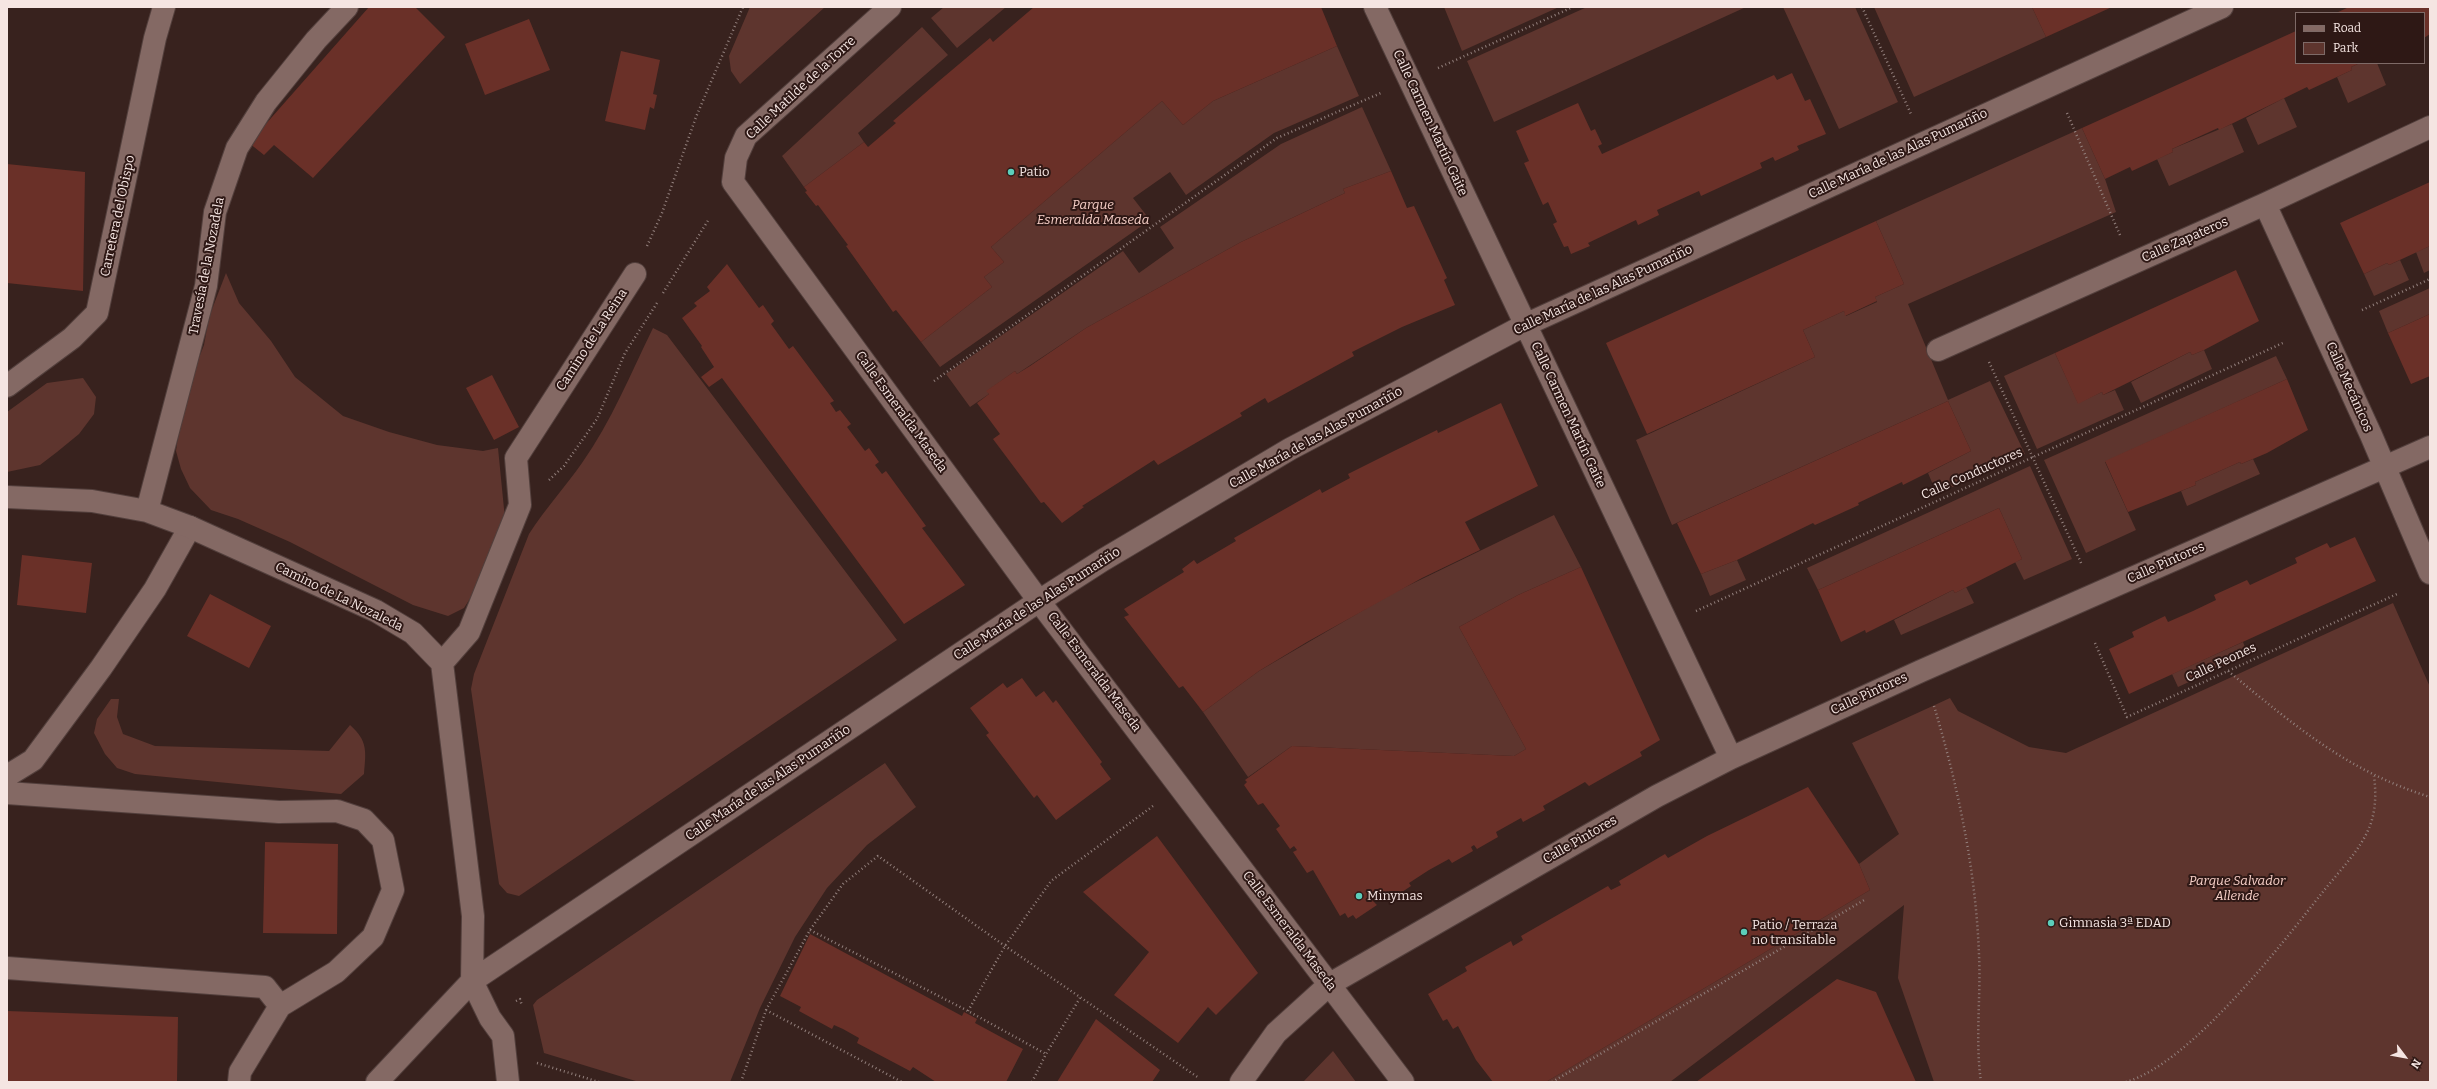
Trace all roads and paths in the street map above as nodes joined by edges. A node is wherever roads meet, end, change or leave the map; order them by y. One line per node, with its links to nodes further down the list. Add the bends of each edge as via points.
1 (164, 7): 25 (street, Carretera del Obispo, via 155,38 97,313 72,338)
2 (347, 7): 31 (street, Travesía de la Nozadela, via 316,40 266,102 237,148 215,212 206,286)
3 (743, 7): 17 (path, via 696,117 662,213)
4 (890, 7): 13 (street, Calle Matilde de la Torre, via 746,136 736,158)
5 (1375, 7): 9 (street, Calle Carmen Martín Gaite)
6 (1573, 7): 9 (path)
7 (1862, 7): 12 (path)
8 (2222, 7): 10 (street, Calle María de las Alas Pumariño)
9 (1410, 81): 20 (street, Calle Carmen Martín Gaite); 24 (path, via 1277,138)
10 (2054, 83): 12 (street, Calle María de las Alas Pumariño); 16 (path)
11 (2430, 127): 14 (street, Calle Zapateros)
12 (1924, 142): 20 (street, Calle María de las Alas Pumariño)
13 (733, 182): 36 (street, Calle Esmeralda Maseda)
14 (2265, 204): 16 (street, Calle Zapateros); 28 (street, Calle Mecánicos)
15 (709, 220): 30 (path, via 625,353 598,419 564,466)
16 (2132, 263): 21 (street, Calle Zapateros)
17 (635, 274): 30 (street, Camino de La Reina, via 516,458)
18 (2430, 279): 19 (path)
19 (2362, 310)
20 (1525, 325): 36 (street, Calle María de las Alas Pumariño, via 1290,449); 37 (street, Calle Carmen Martín Gaite)
21 (1976, 333): 23 (street, Calle Zapateros); 27 (path)
22 (2285, 342): 27 (path, Calle Conductores)
23 (1938, 350)
24 (934, 381)
25 (7, 386)
26 (2430, 447): 28 (street, Calle Pintores)
27 (2033, 458): 33 (path); 37 (path, Calle Conductores)
28 (2385, 468): 34 (street, Calle Mecánicos); 42 (street, Calle Pintores, via 1921,671)
29 (7, 497): 31 (street, Camino de La Nozaleda, via 92,500)
30 (520, 505): 39 (street, Camino de La Reina, via 469,632)
31 (148, 511): 32 (street, Camino de La Nozaleda)
32 (190, 527): 39 (street, Camino de La Nozaleda, via 376,611 413,633); 43 (street, via 155,589 101,668 33,760)
33 (2082, 566)
34 (2430, 573)
35 (2396, 594): 40 (path, Calle Peones)
36 (1039, 601): 52 (street, Calle María de las Alas Pumariño); 53 (street, Calle Esmeralda Maseda)
37 (1667, 624): 42 (street, Calle Carmen Martín Gaite)
38 (2094, 643): 40 (path, Calle Peones, via 2127,717)
39 (442, 663): 52 (street, via 473,916)
40 (2228, 671): 44 (path, via 2292,724 2334,754)
41 (1934, 706): 73 (path, via 1958,796 1973,886 1979,954 1978,1058)
42 (1731, 758): 53 (street, Calle Pintores, via 1657,796)
43 (7, 776)
44 (2374, 776): 46 (path); 74 (path, via 2376,798 2371,824 2359,846 2312,906 2236,996 2203,1030 2180,1050 2146,1073)
45 (7, 793): 55 (street, via 279,812 337,811 364,820 383,840 392,890 373,938 336,972)
46 (2430, 797)
47 (1153, 806): 50 (path, via 1051,881)
48 (1866, 900): 72 (path)
49 (810, 930): 50 (path, via 843,884 878,856); 56 (path); 57 (path)
50 (1005, 946): 54 (path); 57 (path)
51 (7, 968): 55 (street, via 265,987)
52 (472, 982): 58 (street); 65 (street, via 490,1018 503,1036)
53 (1330, 984): 70 (street, Calle Pintores, via 1276,1033); 71 (street, Calle Esmeralda Maseda)
54 (1080, 998): 59 (path); 61 (path)
55 (280, 1006): 62 (street, via 240,1072)
56 (766, 1010): 67 (path); 68 (path)
57 (968, 1011): 59 (path)
58 (405, 1054): 63 (street); 64 (street)
59 (1046, 1054): 69 (path)
60 (535, 1063): 66 (path)
61 (1199, 1078)
62 (239, 1082)
63 (377, 1082)
64 (389, 1082)
65 (508, 1082)
66 (599, 1082)
67 (740, 1082)
68 (902, 1082)
69 (1032, 1082)
70 (1241, 1082)
71 (1403, 1082)
72 (1552, 1082)
73 (1981, 1082)
74 (2126, 1082)

